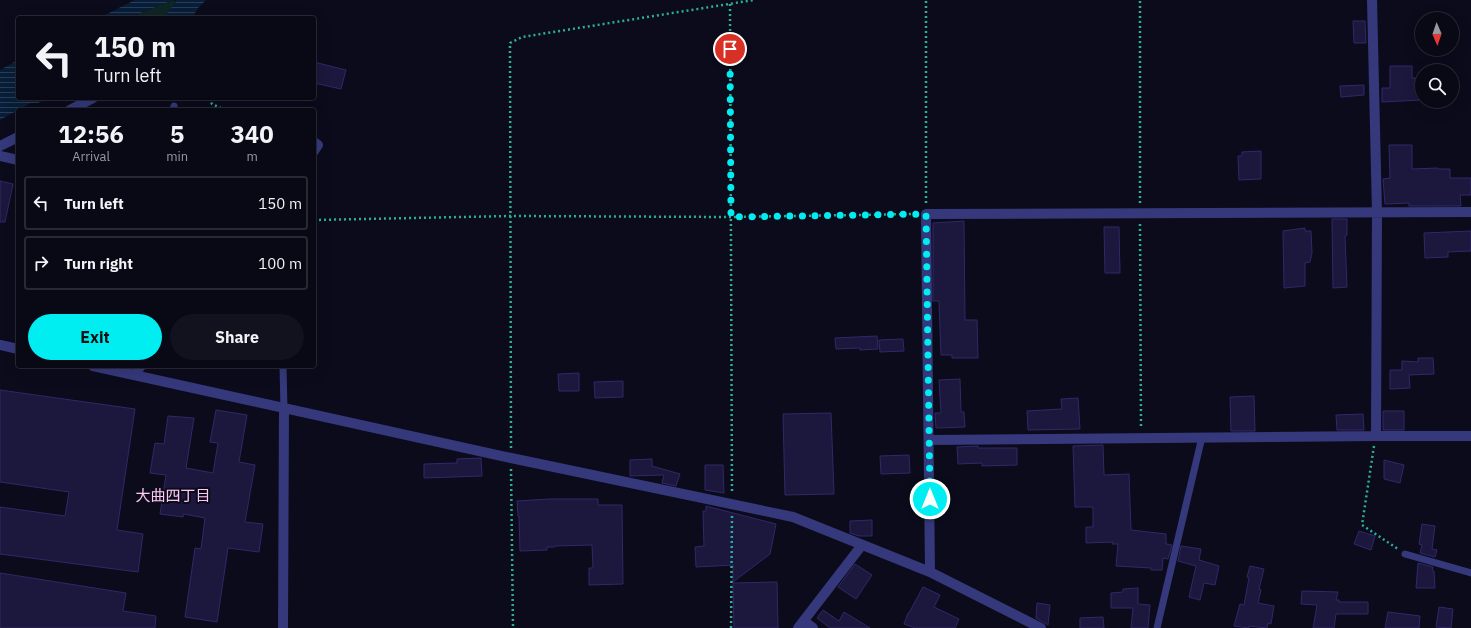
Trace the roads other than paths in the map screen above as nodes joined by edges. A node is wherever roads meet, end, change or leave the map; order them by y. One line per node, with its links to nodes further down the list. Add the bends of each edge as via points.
1 (1372, 0): 9 (street)
2 (89, 100): 3 (street)
3 (74, 108)
4 (16, 138): 5 (street)
5 (0, 146)
6 (0, 156): 7 (street)
7 (16, 160)
8 (1471, 212): 9 (street)
9 (1377, 213): 18 (street); 21 (street, via 926,214)
10 (0, 345): 11 (street)
11 (16, 349)
12 (114, 368): 15 (street)
13 (139, 368): 16 (street)
14 (283, 368): 17 (lane)
15 (125, 369): 16 (street)
16 (134, 375): 17 (street)
17 (284, 409): 22 (street, via 793,517); 27 (street)
18 (1376, 436): 19 (street); 20 (street)
19 (1471, 436)
20 (1202, 437): 21 (street); 30 (lane)
21 (929, 440): 24 (street)
22 (862, 545): 24 (street); 26 (street)
23 (1405, 554): 25 (lane)
24 (930, 572): 29 (street)
25 (1471, 573)
26 (801, 625): 28 (street)
27 (283, 628)
28 (813, 628)
29 (1040, 628)
30 (1157, 628)

